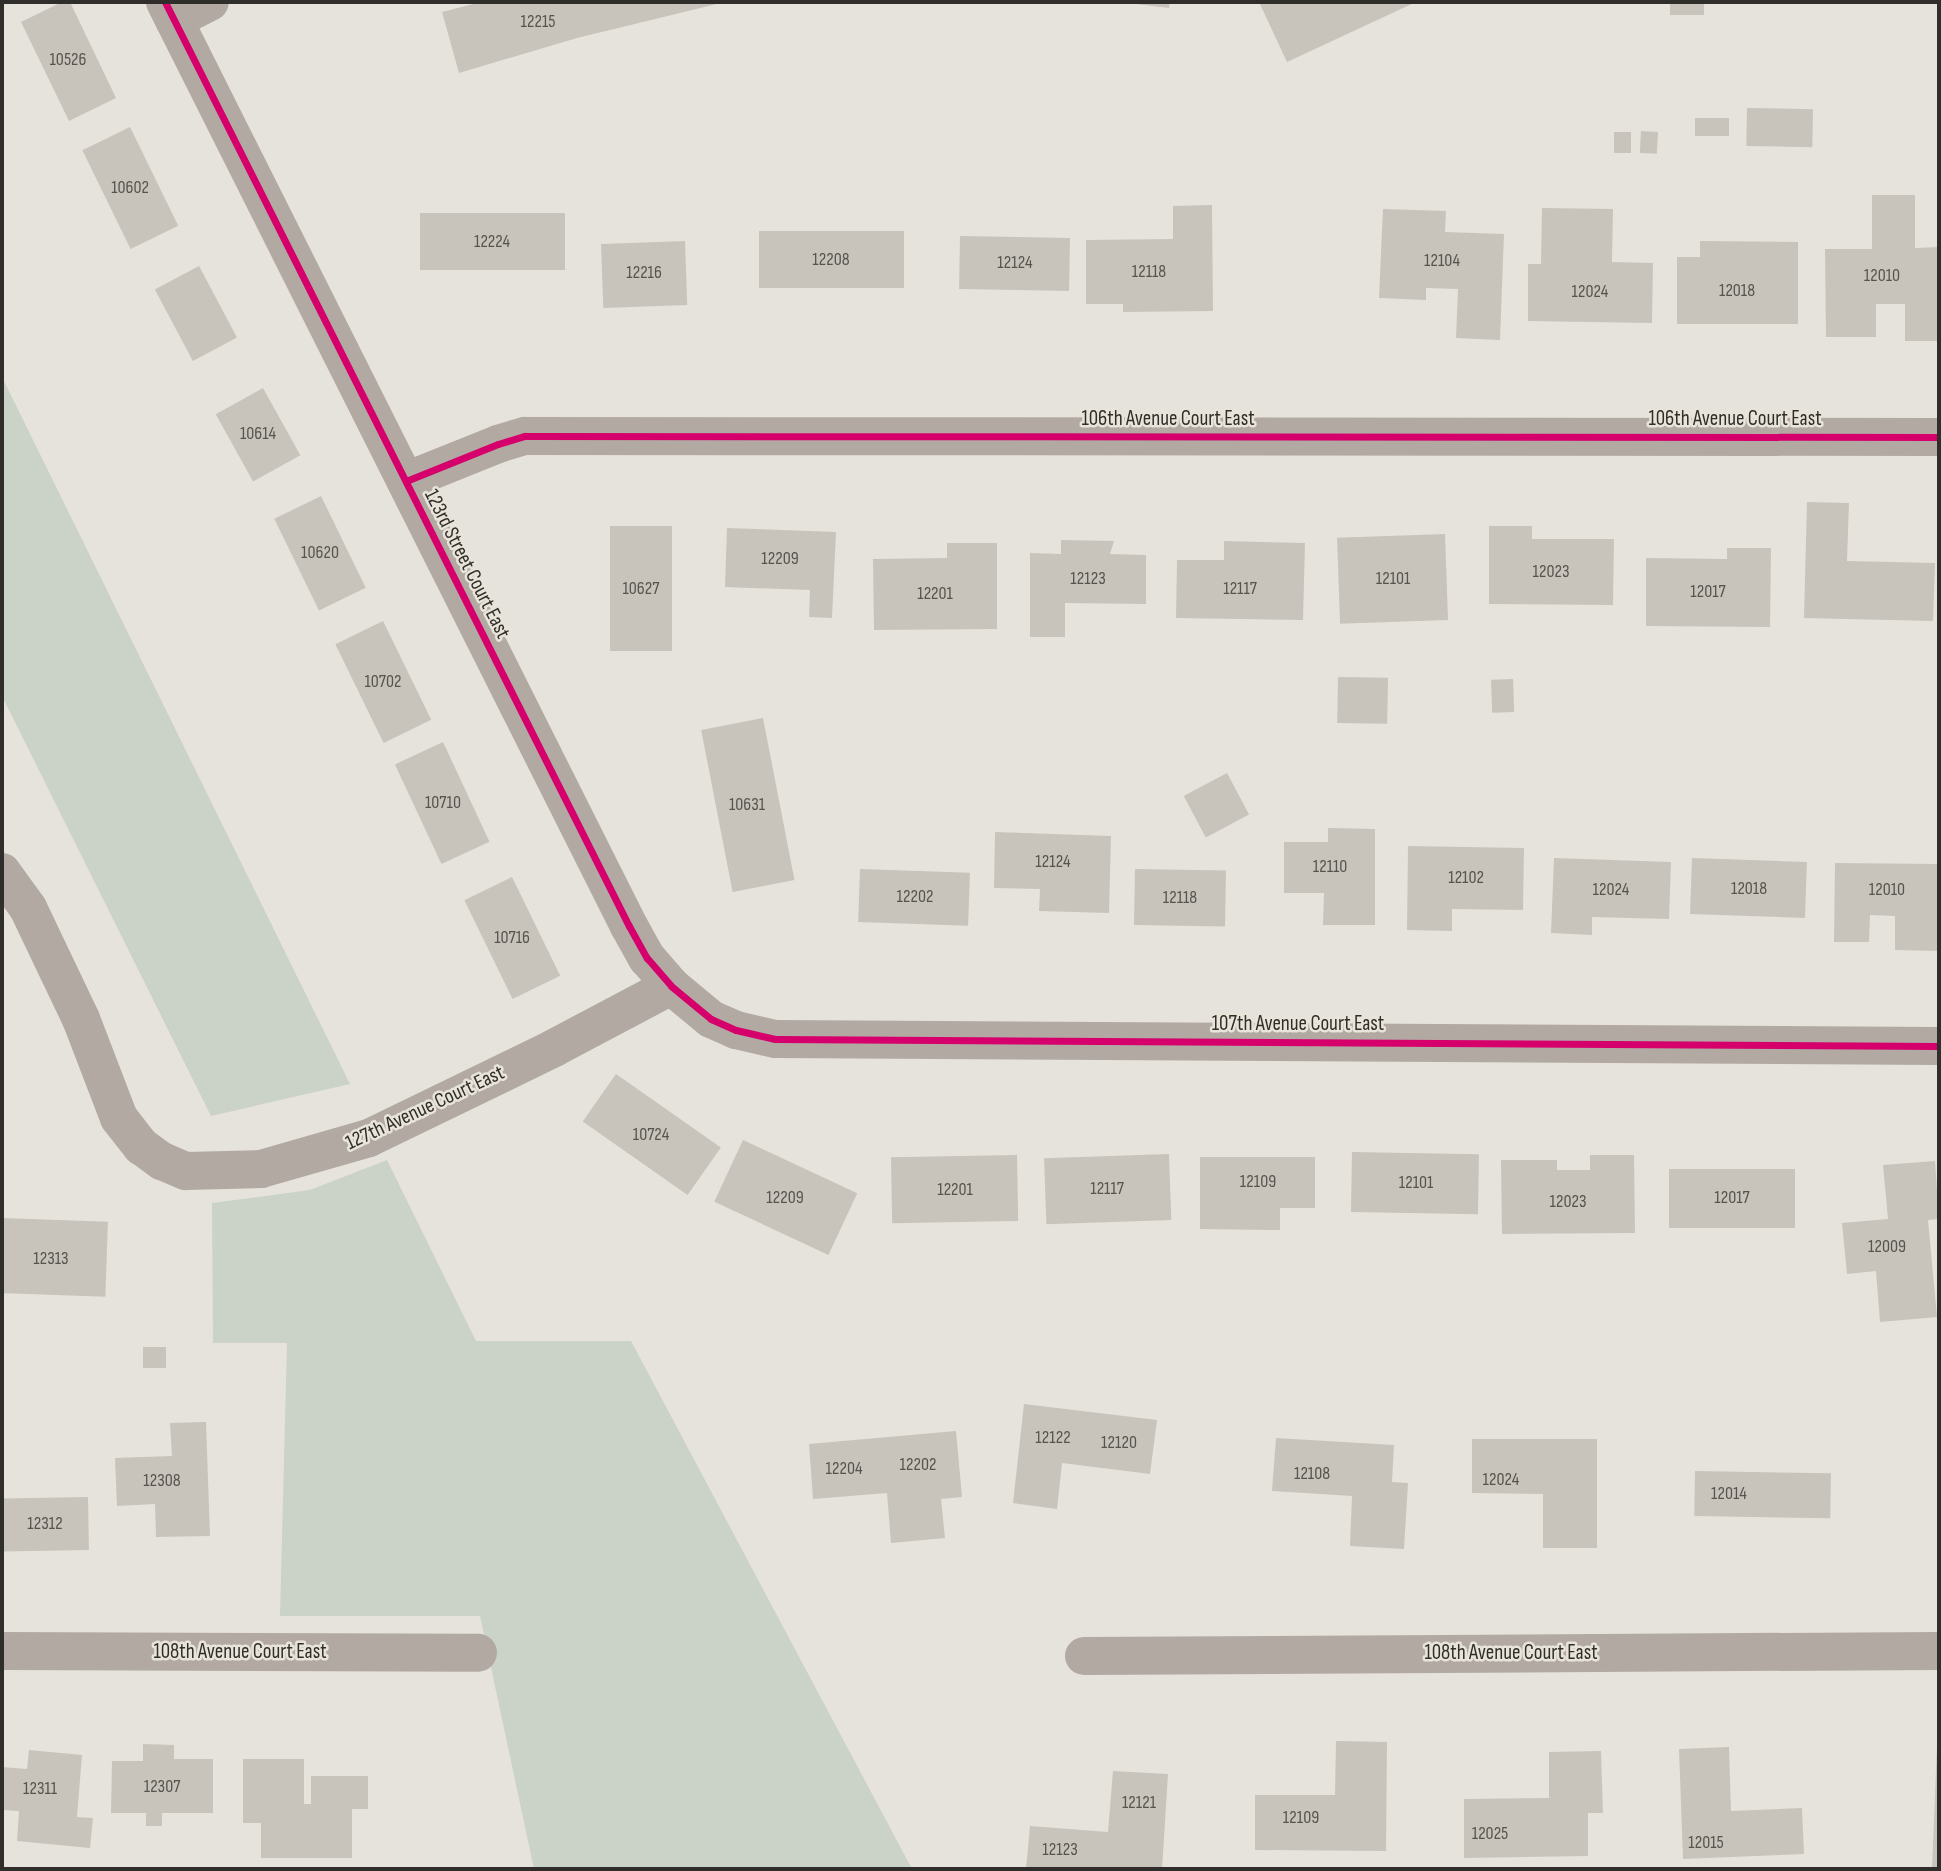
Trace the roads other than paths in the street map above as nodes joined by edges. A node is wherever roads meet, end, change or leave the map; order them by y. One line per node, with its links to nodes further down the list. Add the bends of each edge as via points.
1 (210, 2): 2 (street)
2 (169, 11): 4 (street, 123rd Street Court East)
3 (1939, 437): 4 (street, 106th Avenue Court East, via 526,436)
4 (405, 481): 6 (street, 123rd Street Court East, via 629,926)
5 (2, 872): 6 (street, 127th Avenue Court East, via 28,908 81,1019 119,1118 141,1146 186,1171 261,1169 369,1138)
6 (671, 986): 7 (street, 107th Avenue Court East, via 711,1019 775,1039)
7 (1939, 1046)
8 (2, 1651): 10 (street, 108th Avenue Court East)
9 (1939, 1651): 11 (street, 108th Avenue Court East)
10 (478, 1653)
11 (1084, 1656)

